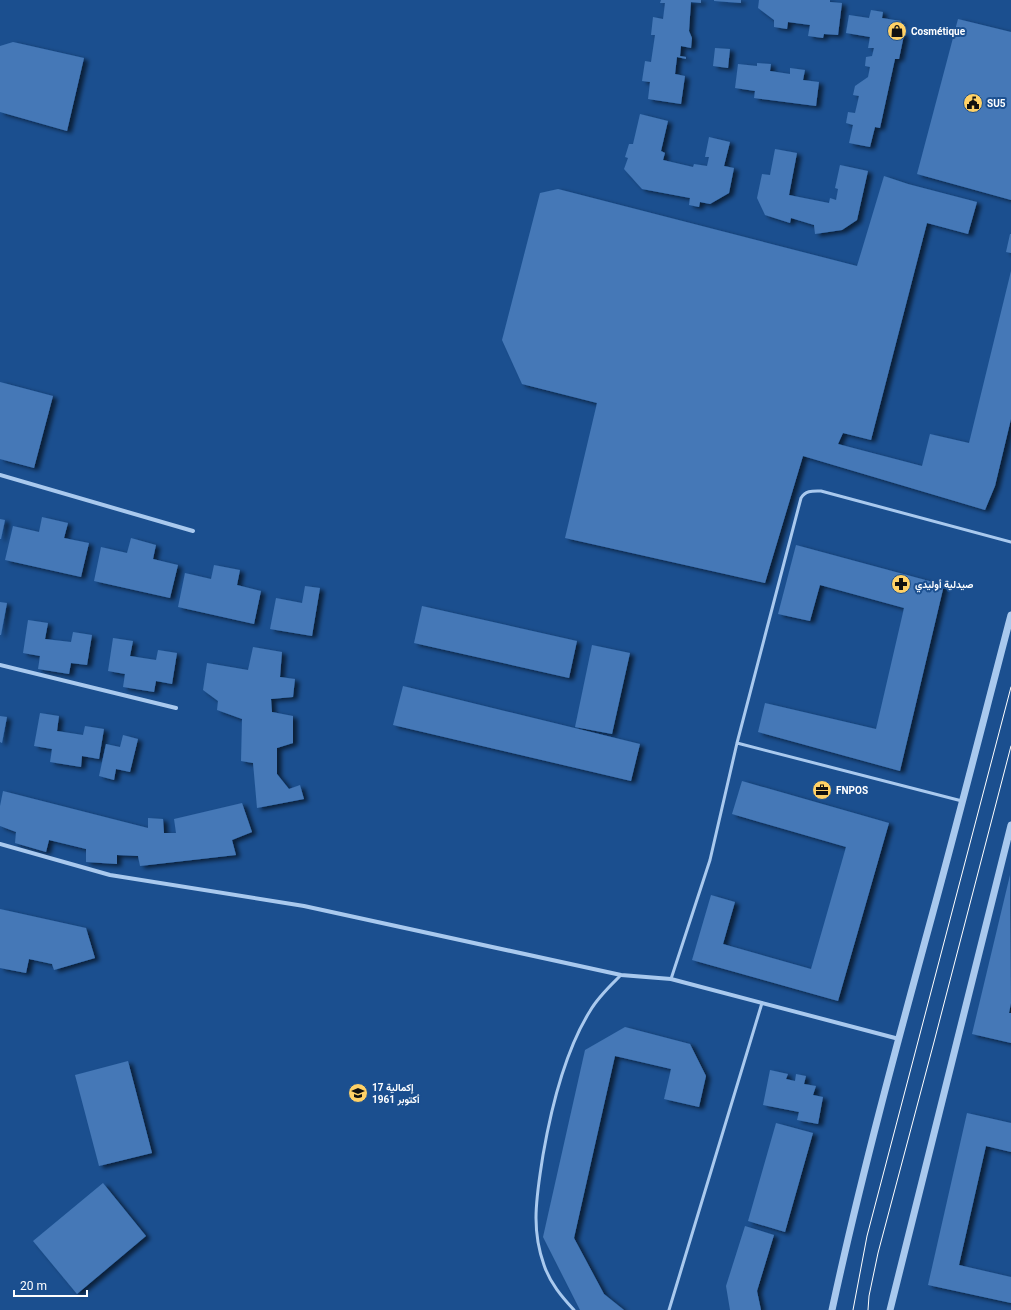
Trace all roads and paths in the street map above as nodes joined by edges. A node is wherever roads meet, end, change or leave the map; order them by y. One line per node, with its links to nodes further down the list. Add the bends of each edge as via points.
1 (0, 475): 2 (street)
2 (193, 531)
3 (1011, 542): 7 (lane, via 821,491 804,494)
4 (1011, 615): 8 (street)
5 (0, 665): 6 (street)
6 (176, 708)
7 (737, 743): 8 (lane); 12 (lane, via 710,860)
8 (963, 801): 14 (street)
9 (1011, 825): 18 (street)
10 (0, 844): 11 (street, via 110,875 304,906)
11 (621, 975): 12 (street); 15 (lane, via 590,1011 569,1056 559,1084 546,1138 537,1196 536,1219 544,1266 553,1284)
12 (671, 980): 13 (street)
13 (762, 1003): 14 (street); 16 (lane)
14 (899, 1039): 17 (street)
15 (574, 1310)
16 (669, 1310)
17 (832, 1310)
18 (890, 1310)

